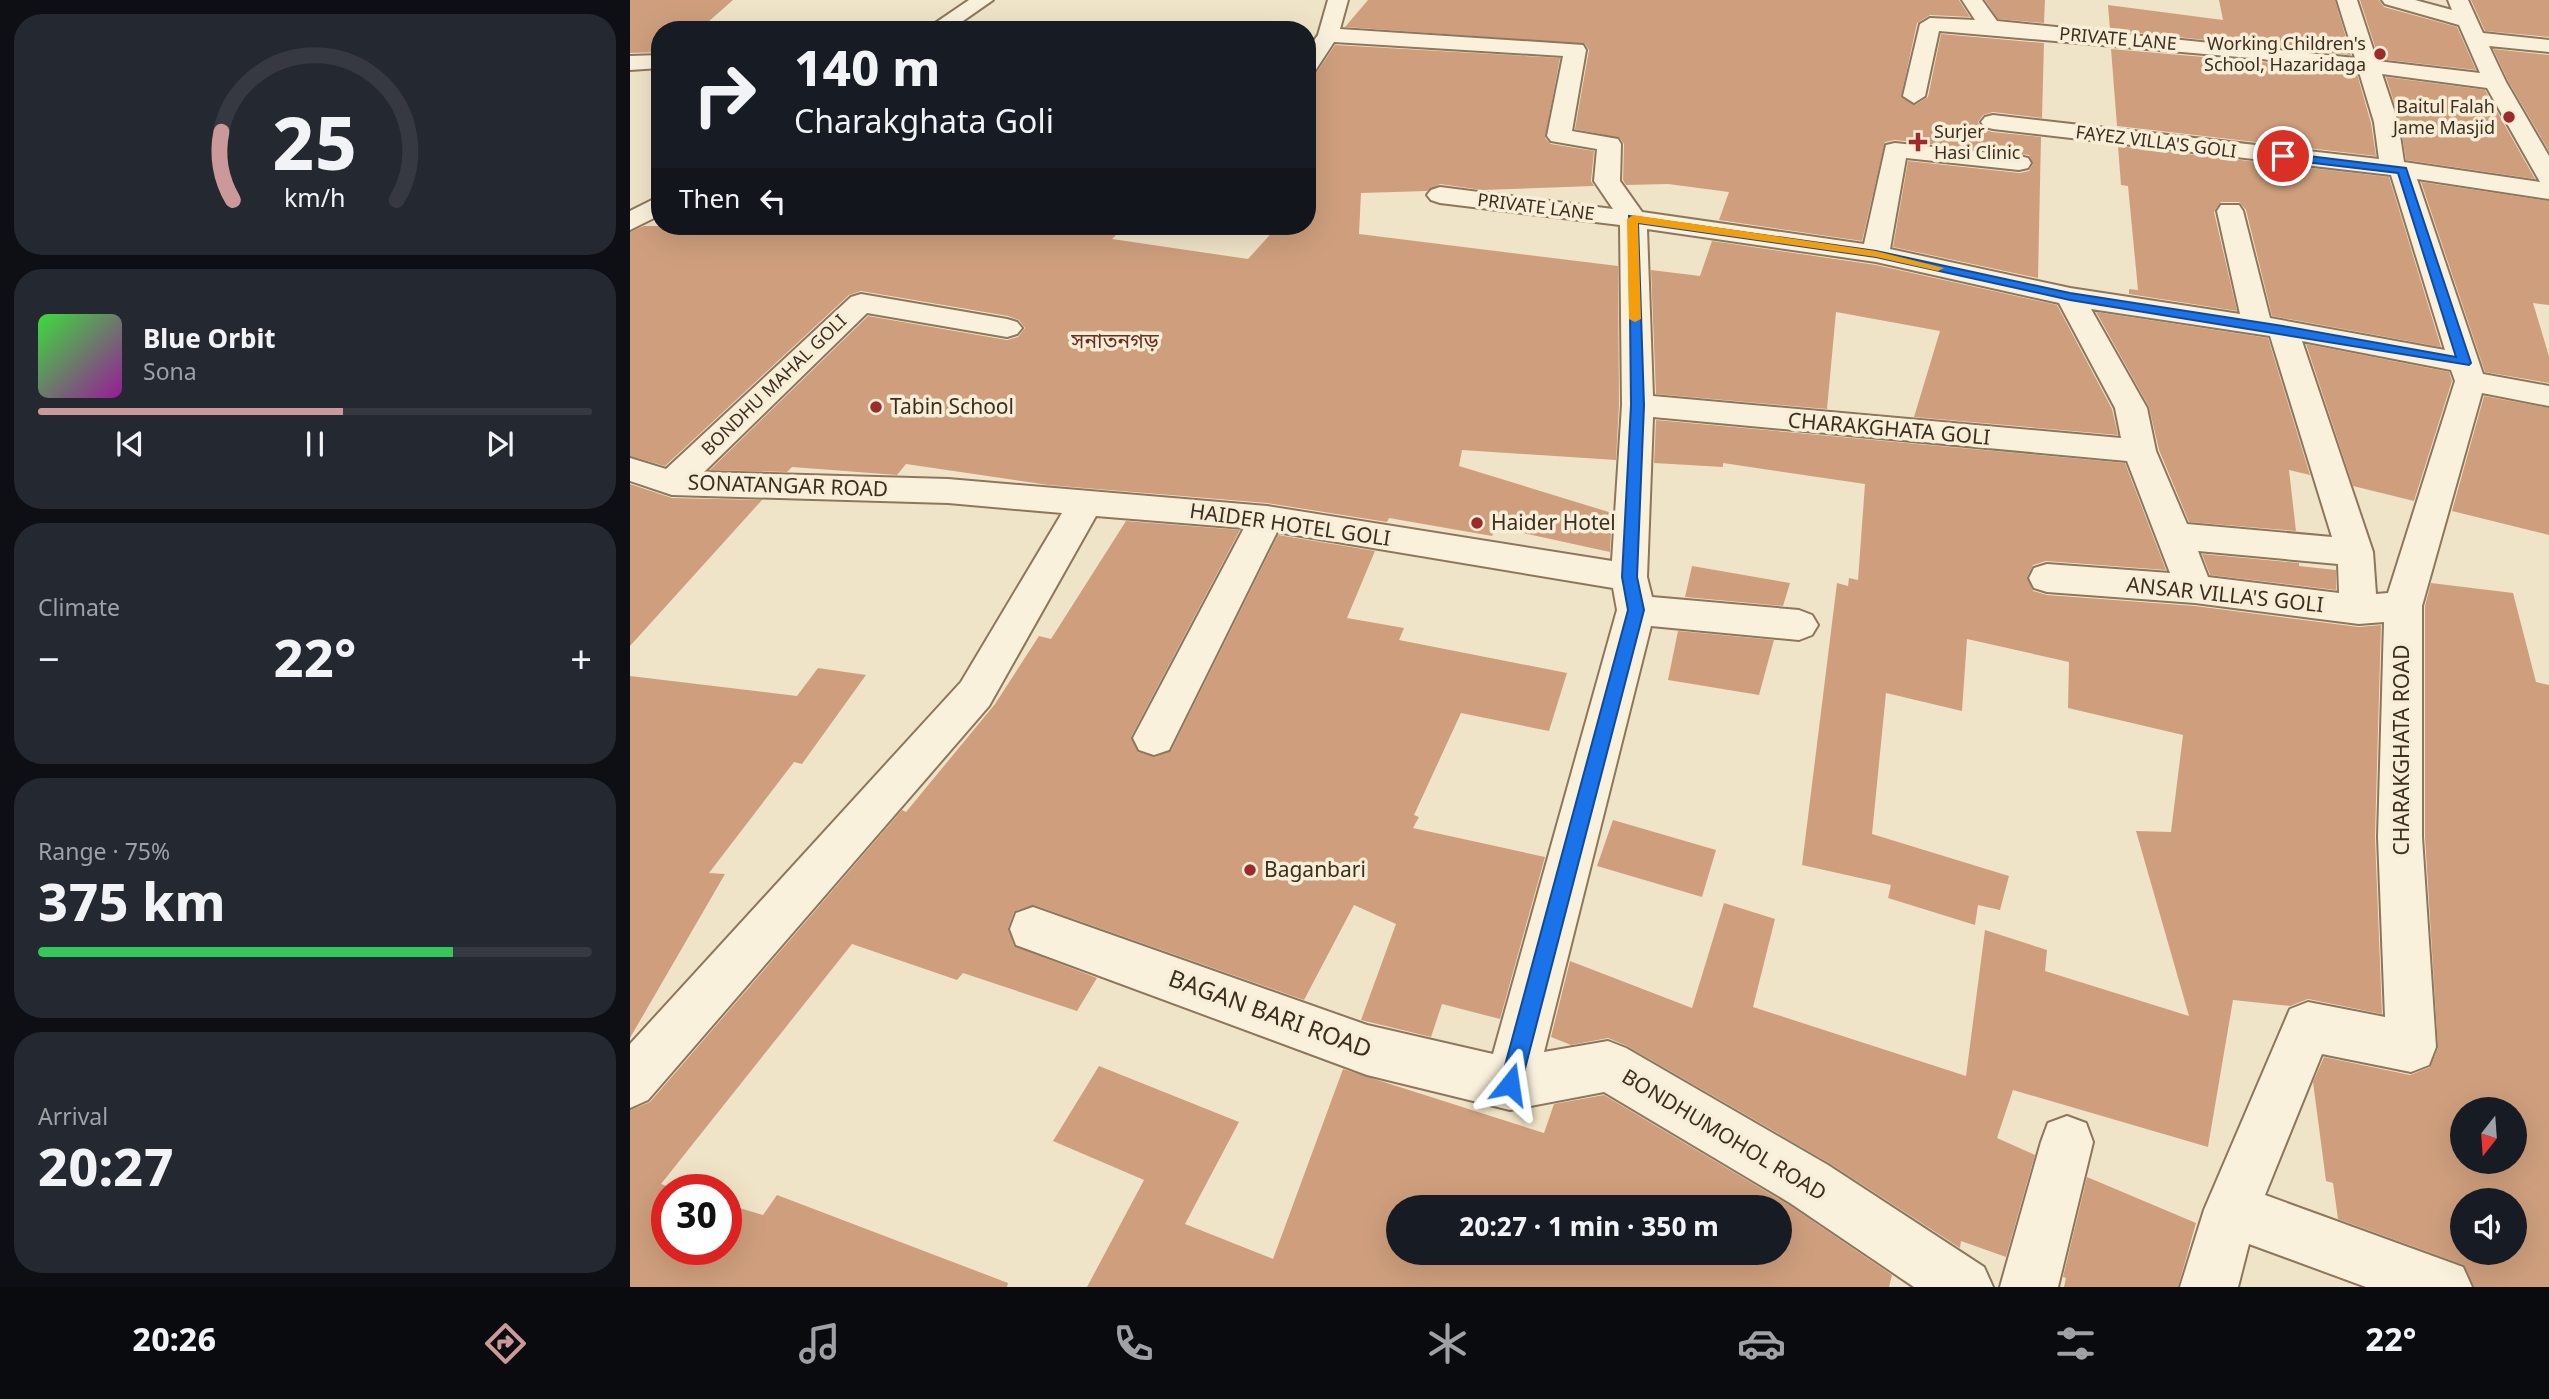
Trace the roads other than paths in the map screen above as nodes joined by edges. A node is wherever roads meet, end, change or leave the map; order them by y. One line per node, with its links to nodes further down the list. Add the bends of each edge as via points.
1 (983, 0): 6 (street)
2 (1972, 0): 7 (street)
3 (2347, 0): 13 (street)
4 (2392, 0): 8 (street)
5 (2458, 0): 8 (street)
6 (953, 21)
7 (1990, 27): 13 (street, PRIVATE LANE); 15 (street, PRIVATE LANE, via 1930,24)
8 (2472, 30): 10 (street); 14 (street)
9 (1320, 42): 24 (street, via 1576,50 1559,136 1609,144 1607,181)
10 (2549, 46)
11 (651, 62): 12 (street)
12 (630, 63)
13 (2368, 65): 14 (street, PRIVATE LANE); 18 (street)
14 (2495, 82): 19 (street)
15 (1914, 96)
16 (1993, 122): 18 (street, FAYEZ VILLA'S GOLI)
17 (2019, 163): 26 (street, via 1895,150)
18 (2398, 169): 20 (street, FAYEZ VILLA'S GOLI); 30 (street)
19 (2549, 177)
20 (2549, 191)
21 (1440, 195): 24 (street, PRIVATE LANE)
22 (651, 209): 25 (street)
23 (2231, 211): 29 (street)
24 (1633, 219): 26 (street); 32 (street)
25 (630, 222)
26 (1876, 254): 27 (street)
27 (2070, 297): 29 (street); 33 (street, via 2131,408)
28 (1007, 328): 35 (street, BONDHU MAHAL GOLI, via 861,303)
29 (2270, 328): 30 (street); 40 (street)
30 (2467, 372): 31 (street); 44 (street, CHARAKGHATA ROAD)
31 (2549, 396)
32 (1638, 405): 33 (street, CHARAKGHATA GOLI); 43 (street)
33 (2146, 466): 39 (street)
34 (630, 468): 35 (street, SONATANGAR ROAD)
35 (672, 483): 36 (street, SONATANGAR ROAD)
36 (948, 491): 37 (street, HAIDER HOTEL GOLI)
37 (1086, 502): 38 (street, HAIDER HOTEL GOLI); 49 (street, via 975,694)
38 (1267, 517): 43 (street, HAIDER HOTEL GOLI); 47 (street)
39 (2173, 536): 40 (street); 42 (street)
40 (2355, 552): 45 (street)
41 (2047, 578): 42 (street, ANSAR VILLA'S GOLI)
42 (2195, 589): 45 (street, ANSAR VILLA'S GOLI)
43 (1633, 594): 46 (street); 50 (street)
44 (2403, 606): 45 (street, ANSAR VILLA'S GOLI); 52 (street, CHARAKGHATA ROAD, via 2400,837 2411,1047 2308,1027)
45 (2359, 610)
46 (1799, 625)
47 (1154, 738)
48 (1033, 929): 50 (street, BAGAN BARI ROAD, via 1367,1050)
49 (630, 1082)
50 (1510, 1084): 53 (street, BONDHUMOHOL ROAD, via 1608,1066 1809,1184)
51 (2067, 1142): 54 (street)
52 (2231, 1210): 55 (street); 56 (street)
53 (1964, 1287)
54 (2029, 1287)
55 (2209, 1287)
56 (2443, 1287)

